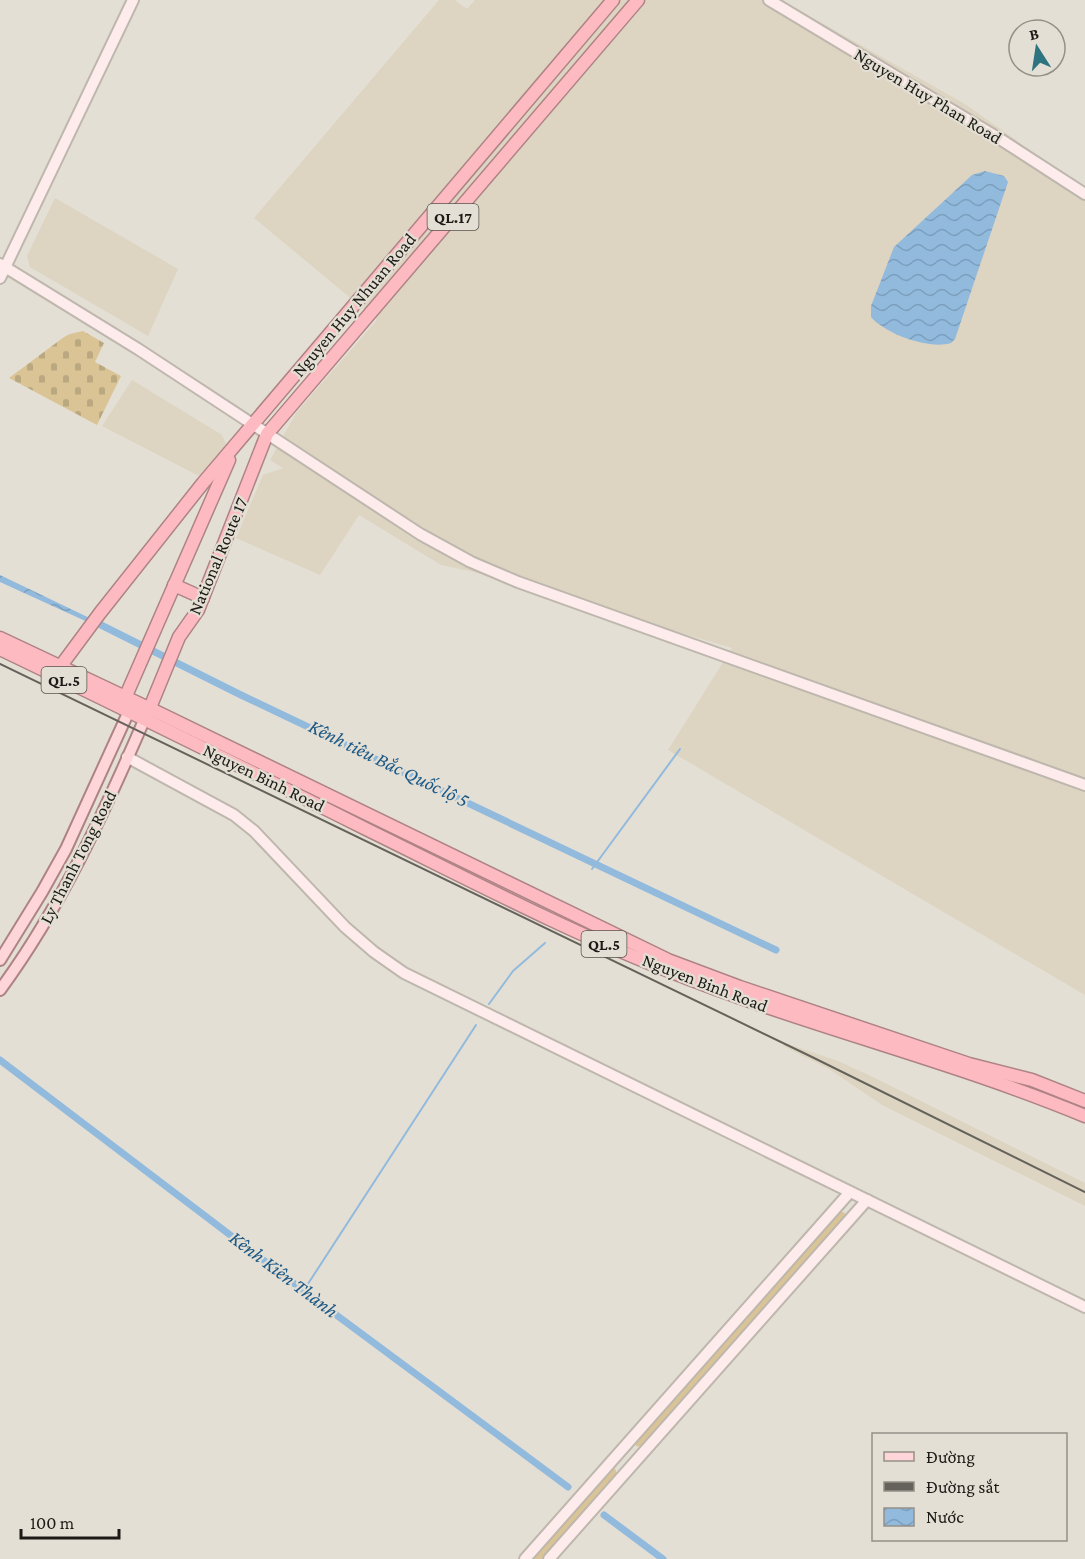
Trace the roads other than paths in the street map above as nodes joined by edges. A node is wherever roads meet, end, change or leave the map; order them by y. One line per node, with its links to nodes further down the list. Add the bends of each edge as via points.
1 (133, 0): 8 (street)
2 (613, 0): 6 (highway, Nguyen Huy Nhuan Road / QL.17)
3 (638, 0): 7 (highway, Nguyen Huy Nhuan Road / QL.17)
4 (769, 0): 5 (street, Nguyen Huy Phan Road)
5 (1085, 194)
6 (440, 203): 7 (highway); 10 (highway, Nguyen Huy Nhuan Road / QL.17)
7 (454, 215): 11 (highway, Nguyen Huy Nhuan Road / QL.17)
8 (3, 266): 9 (street); 10 (street)
9 (0, 278)
10 (252, 424): 11 (street); 12 (highway, Nguyen Huy Nhuan Road / QL.17)
11 (267, 434): 14 (highway, National Route 17 / QL.17); 22 (street, via 420,534 471,562)
12 (236, 445): 13 (highway, National Route 17 / QL.17); 17 (highway, QL.17)
13 (174, 585): 14 (highway); 18 (highway, National Route 17 / QL.17)
14 (203, 598): 20 (highway, National Route 17 / QL.17, via 179,637)
15 (0, 638): 17 (highway, QL.5)
16 (0, 649): 19 (highway, QL.5)
17 (60, 667): 18 (highway, QL.5)
18 (125, 698): 19 (highway); 20 (highway, QL.5)
19 (129, 711): 20 (highway, QL.5); 23 (main road, Ly Thanh Tong Road)
20 (148, 714): 21 (main road, Ly Thanh Tong Road); 25 (highway, Nguyen Binh Road / QL.5); 26 (highway, Nguyen Binh Road / QL.5)
21 (128, 757): 24 (main road, Ly Thanh Tong Road); 31 (street, via 234,815 345,927 404,973)
22 (1085, 785)
23 (73, 835): 24 (main road); 27 (main road, Ly Thanh Tong Road)
24 (88, 843): 28 (main road, Ly Thanh Tong Road, via 45,922)
25 (561, 908): 26 (highway); 29 (highway, Nguyen Binh Road / QL.5, via 668,960 729,983 969,1064 1032,1080)
26 (553, 921): 30 (highway, Nguyen Binh Road / QL.5, via 737,997)
27 (0, 960)
28 (0, 990)
29 (1085, 1101)
30 (1085, 1116)
31 (850, 1192): 32 (street); 34 (street)
32 (867, 1200): 33 (street); 35 (street)
33 (1085, 1307)
34 (620, 1452): 35 (street); 36 (street)
35 (633, 1464): 37 (street)
36 (525, 1559)
37 (549, 1559)

